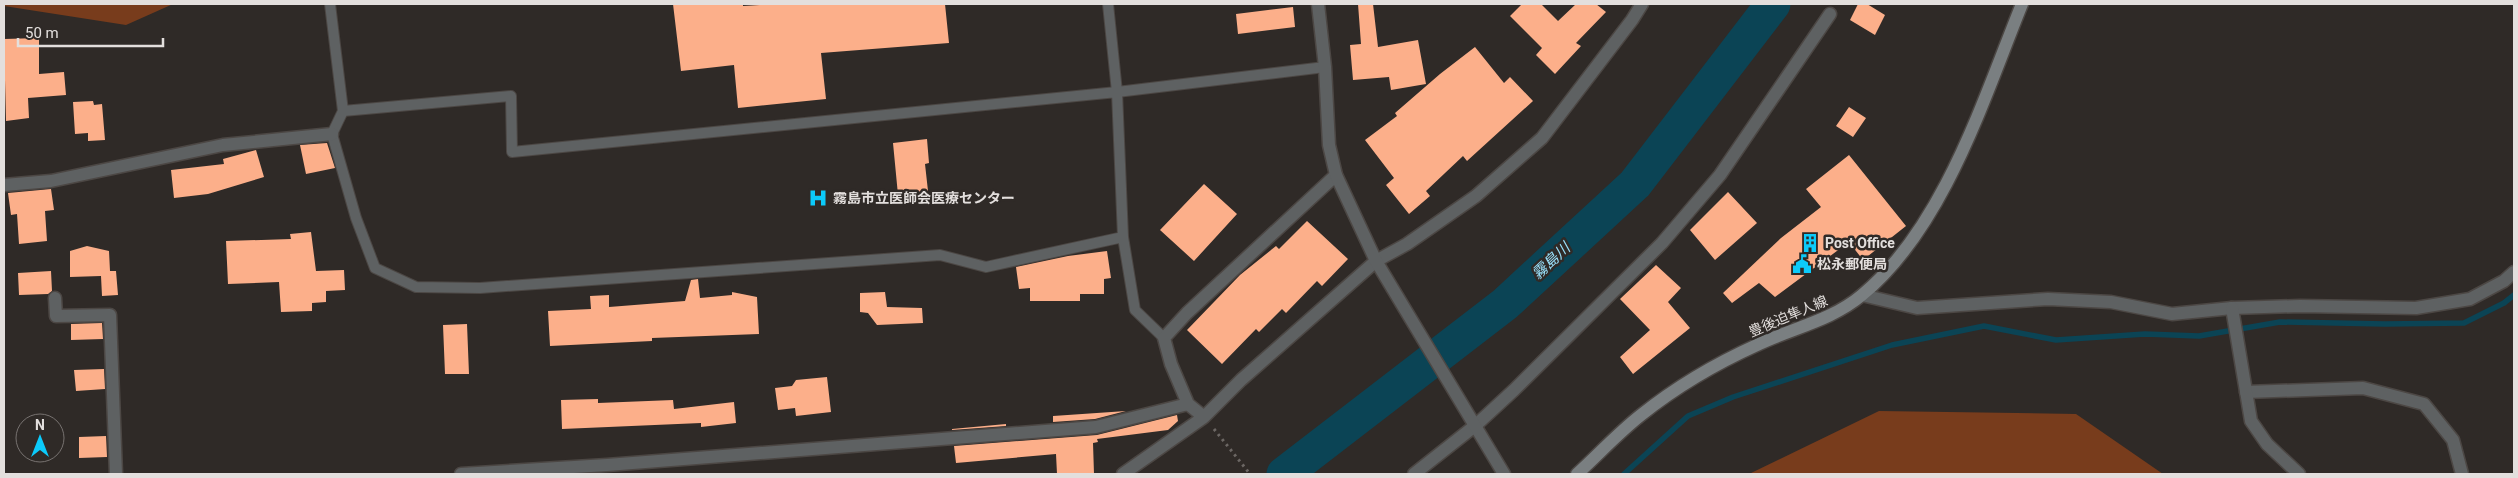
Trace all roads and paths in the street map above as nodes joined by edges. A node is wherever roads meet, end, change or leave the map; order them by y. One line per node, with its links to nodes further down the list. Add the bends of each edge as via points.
1 (330, 4): 9 (lane)
2 (1108, 4): 8 (lane)
3 (1318, 4): 7 (street)
4 (1642, 4): 14 (street, via 1542,138 1476,196 1407,244)
5 (2022, 4): 16 (main road, 豊後迫隼人線, via 1963,151 1903,253)
6 (1830, 14): 23 (street, via 1720,175 1694,206 1613,293)
7 (1325, 67): 8 (lane); 11 (street, via 1329,145)
8 (1117, 92): 9 (lane, via 512,152 511,96); 13 (lane)
9 (343, 111): 10 (lane)
10 (332, 134): 12 (street, via 223,145 51,181); 13 (lane, via 356,218 375,268 416,287 480,288 940,255 986,266)
11 (1336, 175): 14 (street); 19 (street)
12 (4, 185)
13 (1123, 237): 19 (lane, via 1135,310)
14 (1376, 261): 22 (street, via 1241,380); 23 (street)
15 (2514, 272): 18 (street, via 2470,299 2416,308 2300,306)
16 (1862, 296): 18 (street, via 1917,308 2048,299 2111,302 2172,314); 30 (main road, 豊後迫隼人線, via 1833,316 1757,345 1686,382 1640,416)
17 (55, 298): 24 (street, via 56,316 110,315)
18 (2233, 312): 20 (street)
19 (1164, 338): 21 (street)
20 (2246, 392): 31 (street, via 2251,421 2267,444); 32 (street, via 2363,388 2424,404 2453,440)
21 (1188, 404): 22 (street); 25 (street, via 1096,427)
22 (1204, 417): 26 (street); 27 (path)
23 (1476, 425): 28 (street); 29 (street)
24 (116, 474)
25 (462, 474)
26 (1123, 474)
27 (1250, 474)
28 (1414, 474)
29 (1504, 474)
30 (1577, 474)
31 (2298, 474)
32 (2462, 474)

